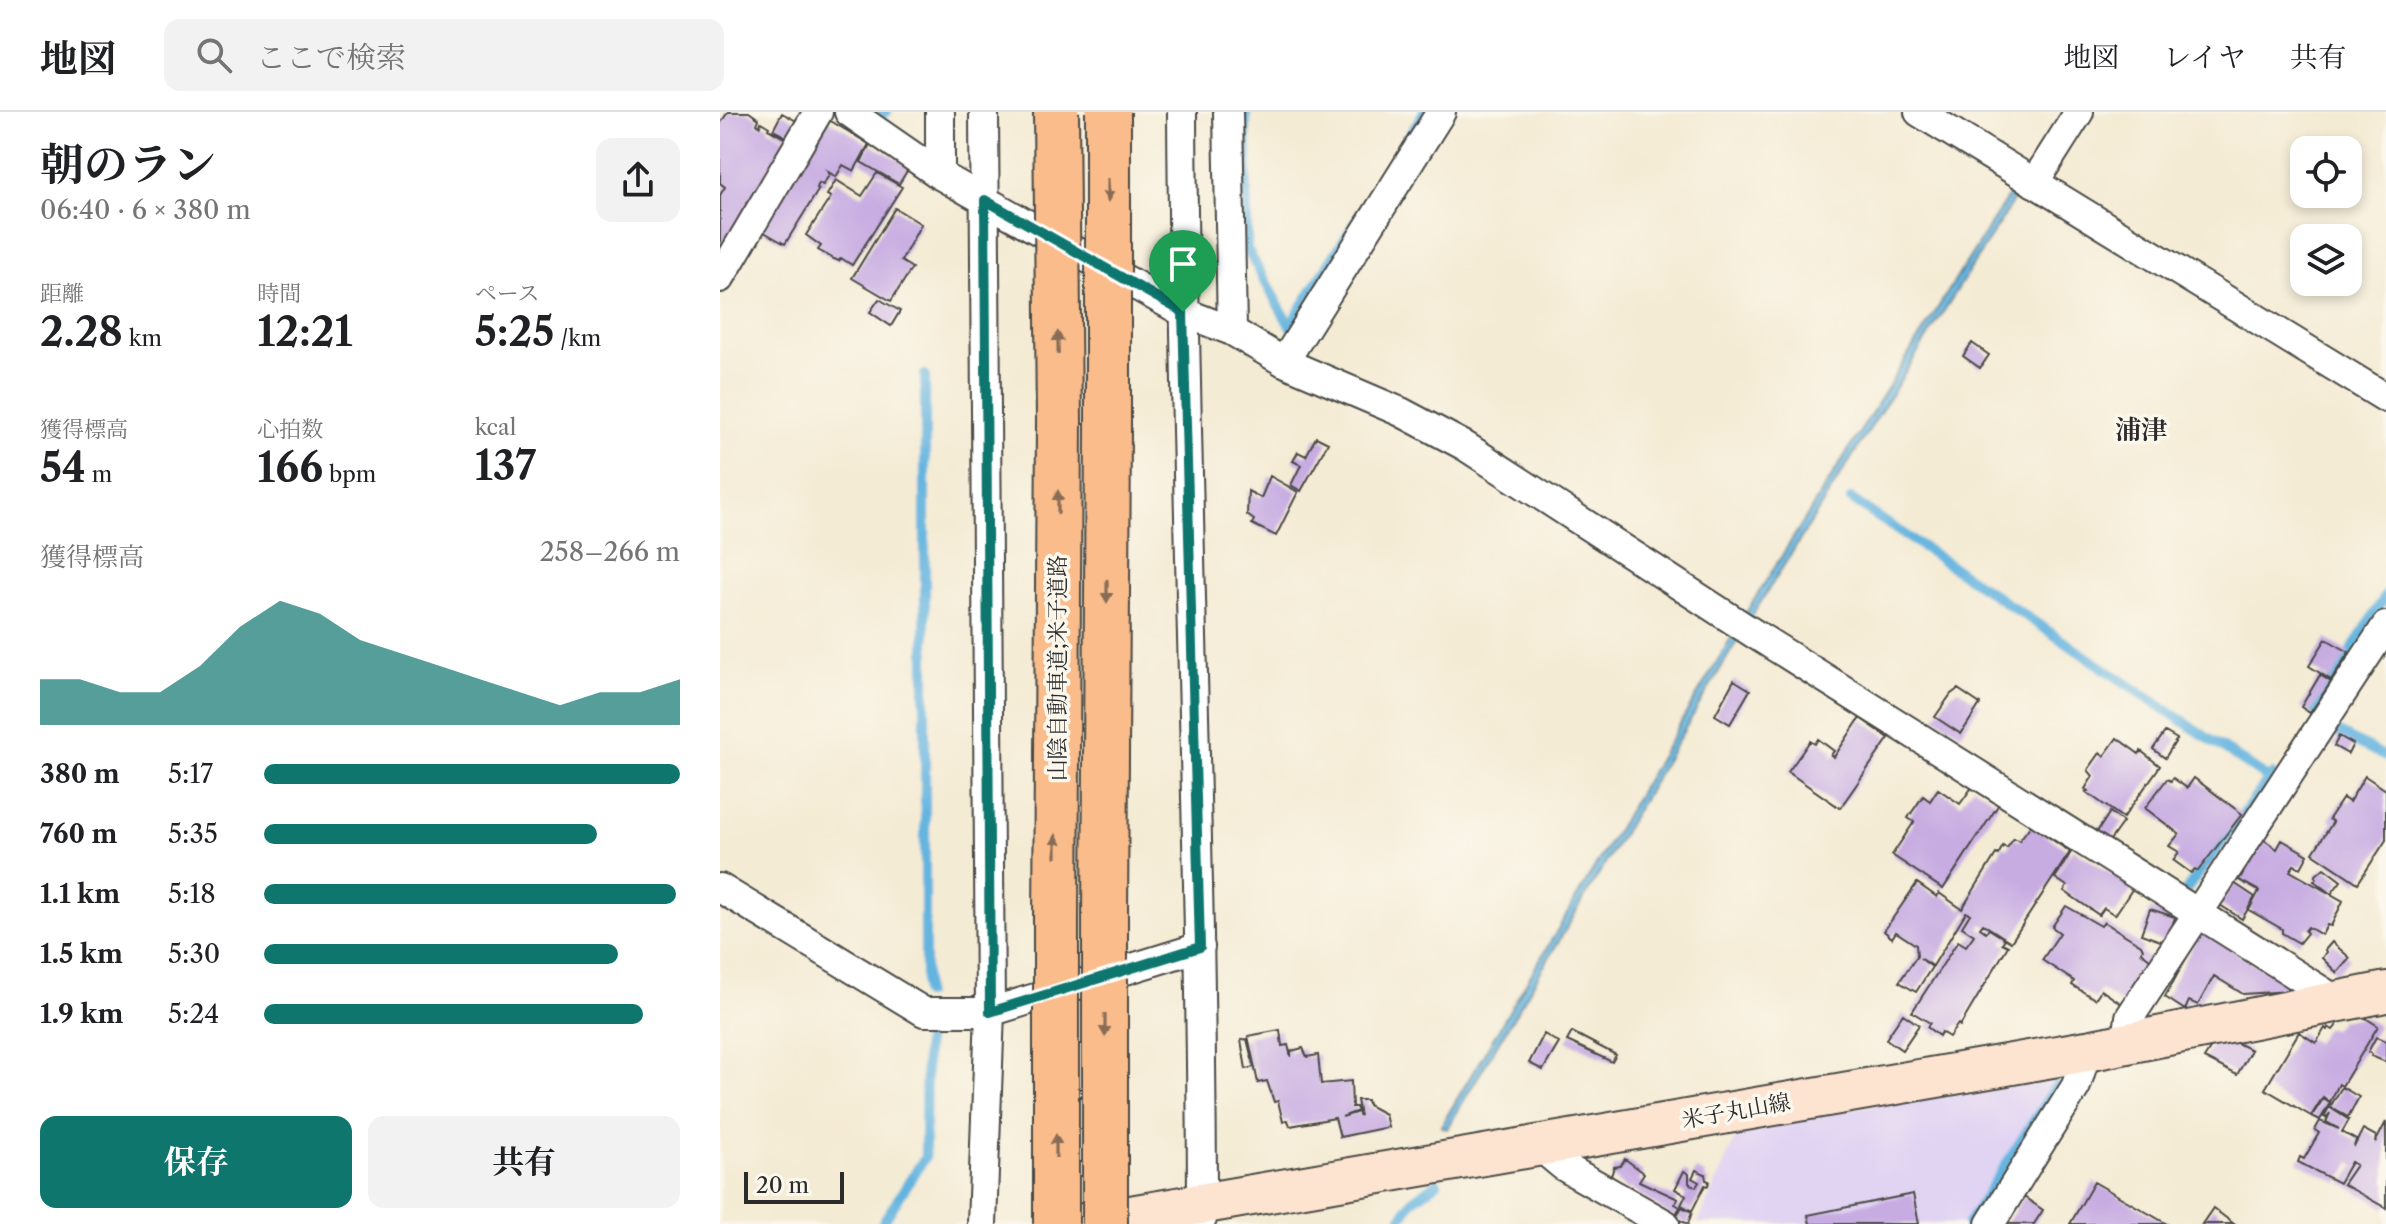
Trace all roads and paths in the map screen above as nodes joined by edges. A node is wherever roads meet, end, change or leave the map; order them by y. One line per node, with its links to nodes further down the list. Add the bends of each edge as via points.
1 (818, 112): 15 (street)
2 (849, 112): 12 (street)
3 (940, 112): 12 (street)
4 (984, 112): 14 (street)
5 (1056, 112): 32 (highway, 山陰自動車道;米子道路, one-way to 5, bridge)
6 (1108, 112): 34 (highway, one-way to 34, bridge)
7 (1182, 112): 16 (street)
8 (1228, 112): 17 (street)
9 (1441, 112): 18 (street)
10 (1919, 112): 13 (street)
11 (2079, 112): 13 (street)
12 (940, 175): 14 (street)
13 (2034, 183): 19 (street)
14 (985, 200): 16 (street); 26 (street)
15 (720, 278)
16 (1183, 312): 17 (street); 23 (street)
17 (1232, 331): 18 (street)
18 (1284, 362): 22 (street, via 1465,446)
19 (2386, 398)
20 (2386, 626): 22 (street)
21 (720, 888): 26 (street, via 924,1012)
22 (2198, 912): 25 (street); 27 (street, via 2130,1017)
23 (1200, 947): 26 (street); 30 (street)
24 (2386, 992): 25 (main road, 米子丸山線)
25 (2336, 1000): 27 (main road, 米子丸山線)
26 (990, 1012): 31 (street)
27 (2127, 1042): 28 (main road, 米子丸山線)
28 (2087, 1051): 29 (main road, 米子丸山線); 36 (street, via 2076,1086)
29 (1539, 1146): 30 (main road, 米子丸山線); 35 (street, via 1563,1166)
30 (1202, 1214): 33 (main road, 米子丸山線)
31 (982, 1224)
32 (1056, 1224)
33 (1084, 1224)
34 (1105, 1224)
35 (1665, 1224)
36 (1990, 1224)

